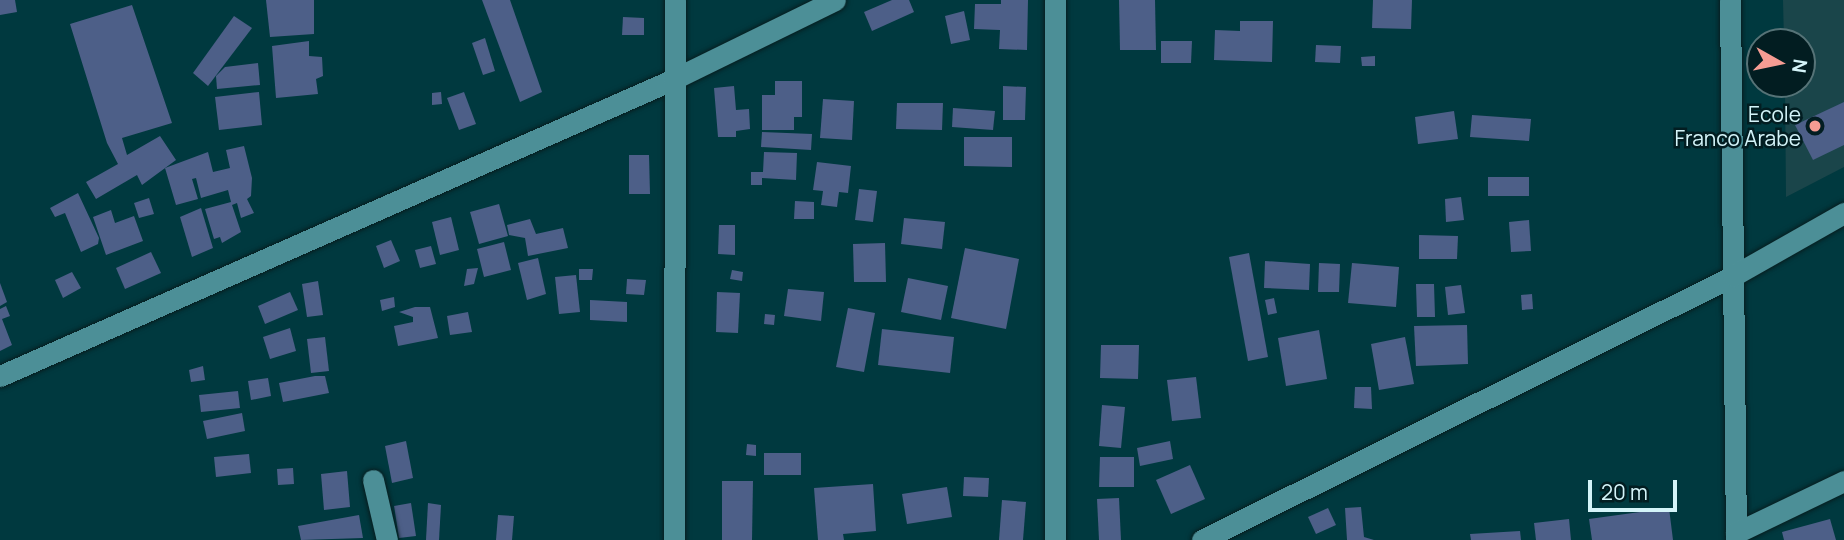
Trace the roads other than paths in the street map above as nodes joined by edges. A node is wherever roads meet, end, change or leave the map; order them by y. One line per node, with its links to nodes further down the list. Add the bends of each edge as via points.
1 (676, 0): 5 (street)
2 (835, 0): 5 (street)
3 (1055, 0): 14 (street)
4 (1730, 0): 7 (street)
5 (674, 79): 8 (street); 13 (street)
6 (1844, 214): 7 (street)
7 (1733, 276): 11 (street); 15 (street)
8 (0, 376)
9 (373, 480): 12 (street)
10 (1844, 481): 11 (street)
11 (1736, 537)
12 (387, 540)
13 (674, 540)
14 (1055, 540)
15 (1202, 540)

